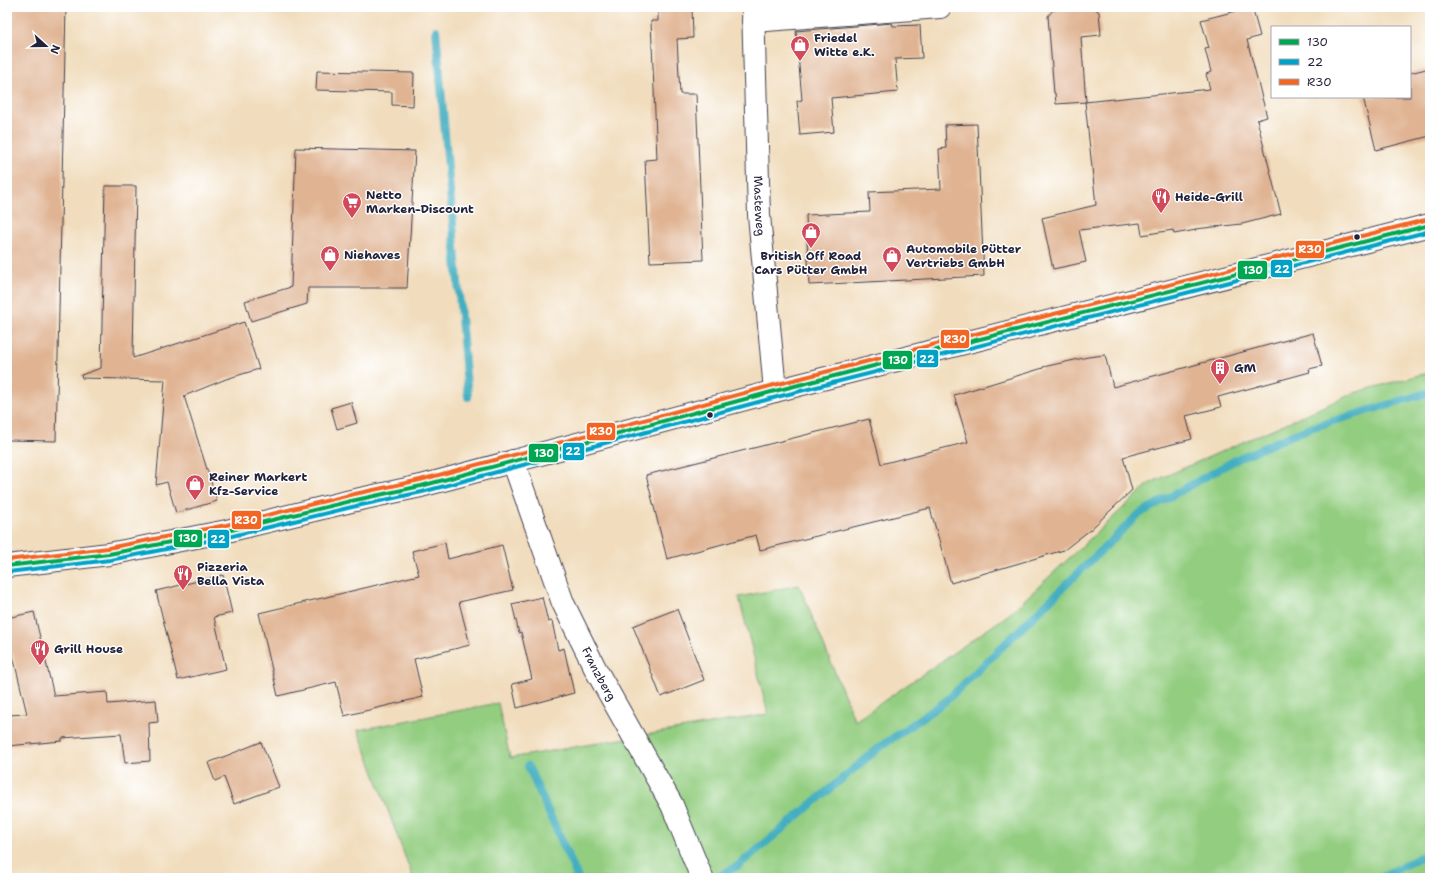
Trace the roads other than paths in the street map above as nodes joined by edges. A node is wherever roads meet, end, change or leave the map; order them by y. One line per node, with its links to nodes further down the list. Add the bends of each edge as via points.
1 (940, 7): 2 (main road, Masteweg)
2 (753, 14): 4 (main road, Masteweg, via 758,215)
3 (1430, 225): 4 (main road)
4 (776, 390): 5 (main road)
5 (513, 461): 6 (main road, via 421,486 227,531 109,554); 7 (main road, Franzberg, via 563,603 596,670 672,805)
6 (7, 566)
7 (702, 877)

